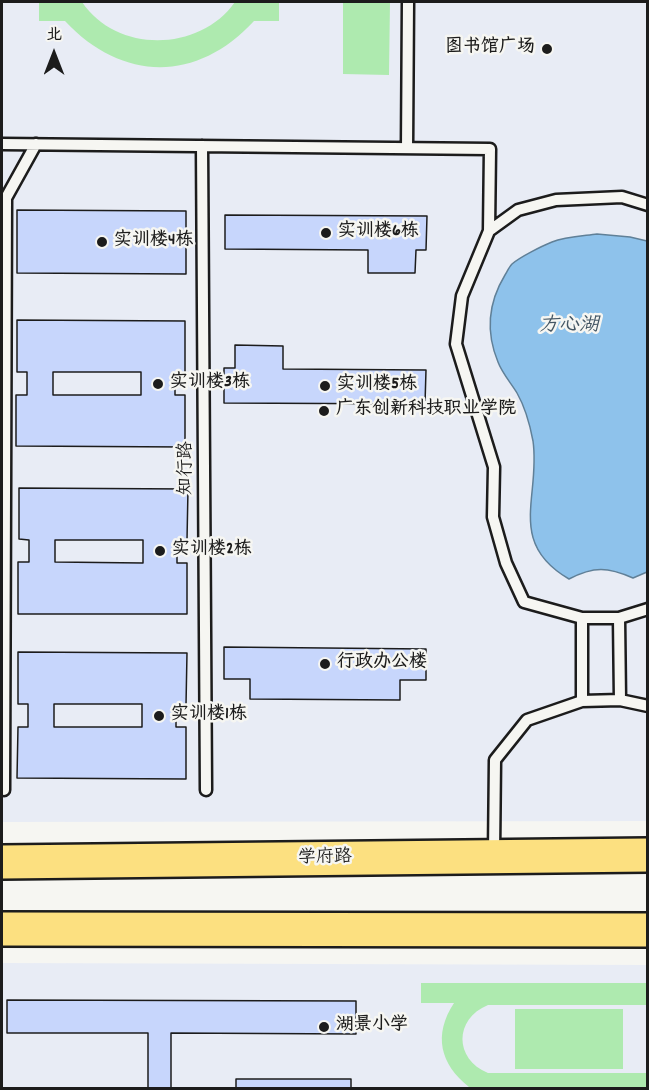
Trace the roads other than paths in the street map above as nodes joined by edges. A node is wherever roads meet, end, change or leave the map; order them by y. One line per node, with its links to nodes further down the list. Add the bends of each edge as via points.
1 (408, 2): 5 (lane)
2 (2, 144): 3 (lane)
3 (36, 144): 4 (lane); 14 (lane, via 6,198)
4 (202, 146): 5 (lane); 15 (lane, 知行路)
5 (407, 148): 7 (lane, via 490,148)
6 (648, 205): 7 (lane, via 622,197 556,200 518,210)
7 (489, 231): 9 (lane, via 462,296 456,344 494,467 493,517 506,562 524,602)
8 (648, 609): 10 (lane)
9 (582, 618): 10 (lane); 12 (lane)
10 (619, 618): 11 (lane)
11 (620, 700): 12 (lane); 13 (lane)
12 (582, 701): 17 (lane, via 527,720 495,760)
13 (648, 706)
14 (4, 790)
15 (206, 790)
16 (648, 855): 17 (main road, 学府路)
17 (494, 857): 18 (main road, 学府路)
18 (2, 862)
19 (2, 930): 20 (main road)
20 (648, 930)

